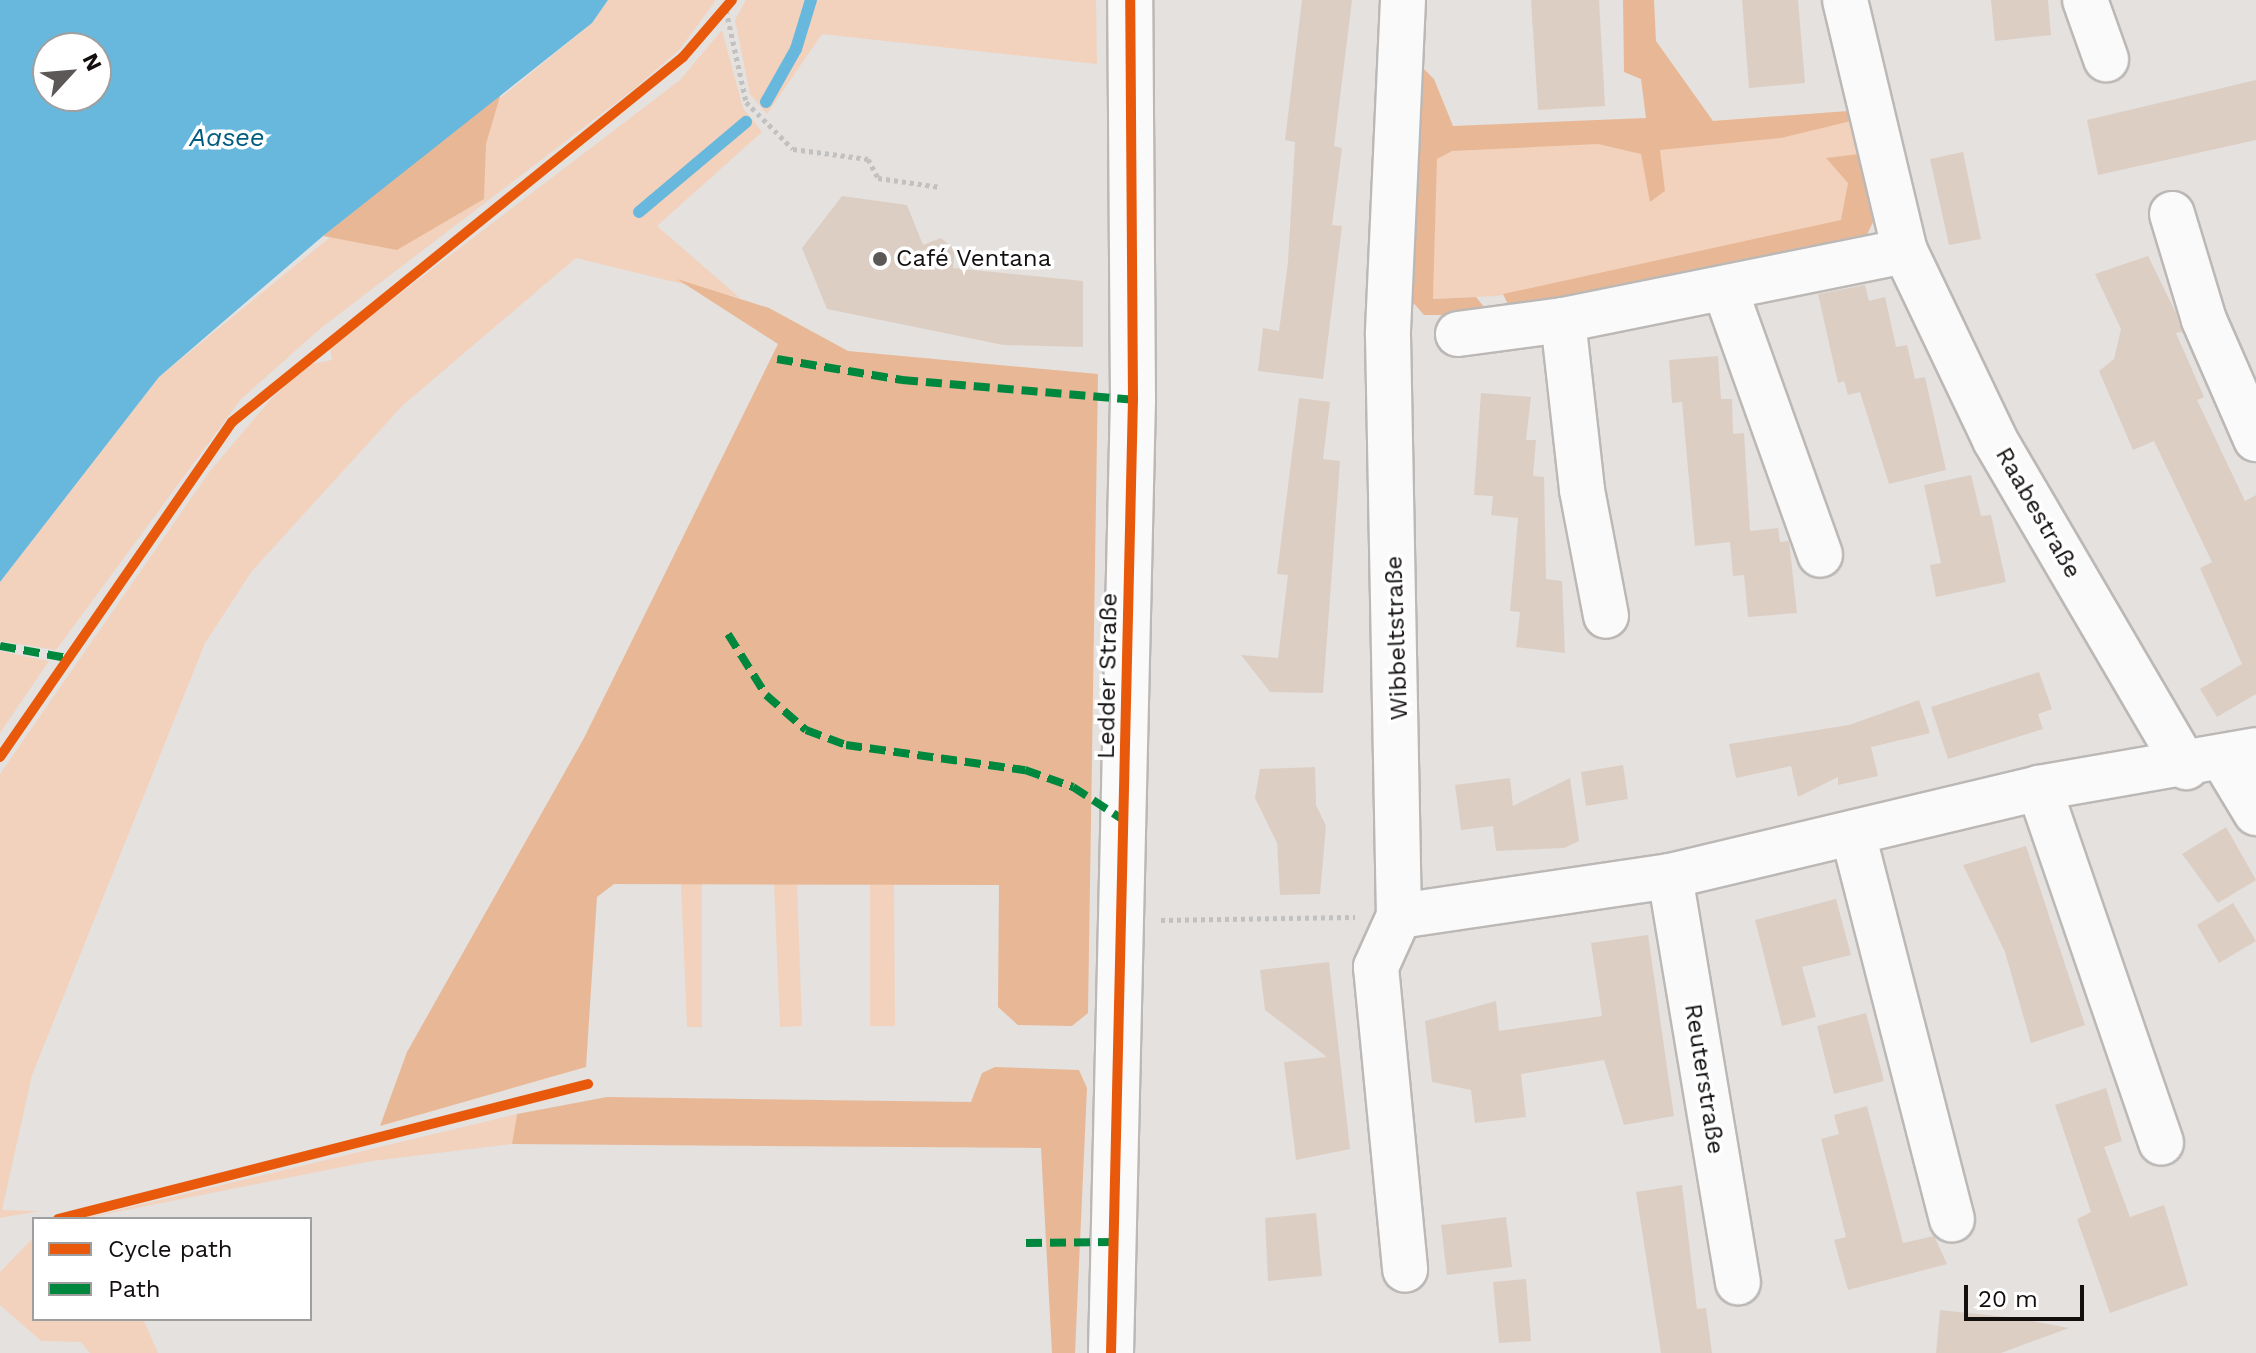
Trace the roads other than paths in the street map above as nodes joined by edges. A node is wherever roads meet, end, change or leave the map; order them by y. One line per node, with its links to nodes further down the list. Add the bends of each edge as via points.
1 (1130, 0): 24 (street, Ledder Straße, via 1135,211)
2 (1403, 0): 19 (street, Wibbeltstraße, via 1388,335)
3 (1845, 0): 7 (street, Raabestraße)
4 (2085, 0): 5 (street)
5 (2106, 59)
6 (2172, 214): 11 (street, via 2204,320)
7 (1905, 251): 8 (street); 14 (street, Raabestraße, via 1995,440)
8 (1726, 292): 9 (street); 12 (street)
9 (1563, 320): 10 (street); 13 (street, via 1582,490)
10 (1458, 334)
11 (2256, 439)
12 (1820, 555)
13 (1606, 616)
14 (2222, 759): 15 (street); 16 (street)
15 (2039, 788): 17 (street); 20 (street)
16 (2256, 813)
17 (1853, 834): 18 (street); 21 (street)
18 (1670, 876): 19 (street); 23 (street, Reuterstraße)
19 (1399, 916): 22 (street, Wibbeltstraße, via 1376,967)
20 (2161, 1143)
21 (1952, 1219)
22 (1405, 1270)
23 (1738, 1282)
24 (1111, 1353)

